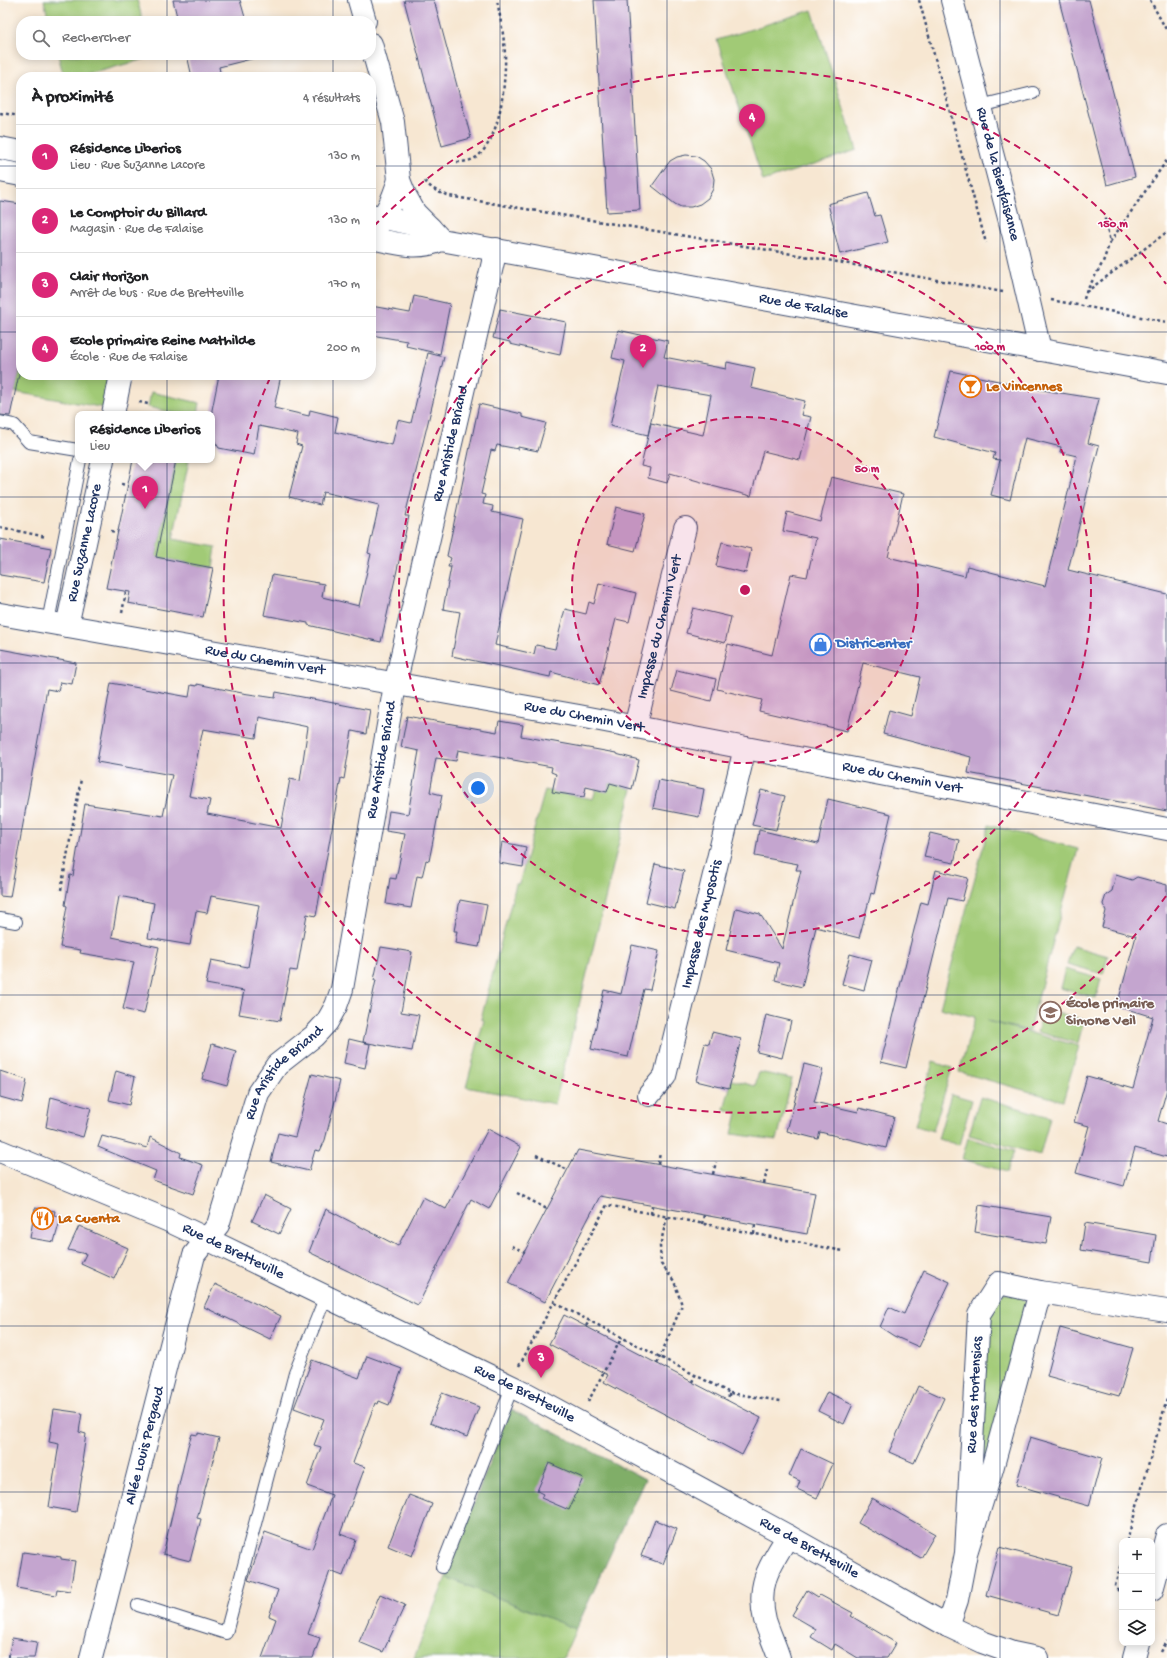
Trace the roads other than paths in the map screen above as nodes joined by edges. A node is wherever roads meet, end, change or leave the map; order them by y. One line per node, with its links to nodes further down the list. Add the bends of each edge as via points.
1 (359, 0): 3 (street)
2 (952, 0): 6 (street, Rue de la Bienfaisance)
3 (363, 16)
4 (375, 60): 11 (street, via 392,122)
5 (1033, 93): 6 (lane)
6 (980, 106): 17 (street, Rue de la Bienfaisance, via 1029,296)
7 (0, 148): 8 (street)
8 (16, 151)
9 (0, 171): 10 (street)
10 (16, 174)
11 (399, 180): 12 (street, via 392,202); 14 (street, via 415,213)
12 (376, 215)
13 (376, 218): 14 (street, Rue de Falaise)
14 (435, 234): 15 (street, Rue de Falaise, via 430,245 420,246); 16 (street, Rue de Falaise)
15 (376, 239)
16 (496, 249): 17 (street, Rue de Falaise); 28 (street, Rue Aristide Briand)
17 (1040, 350): 18 (street, Rue de Falaise)
18 (1167, 373)
19 (120, 380): 20 (street)
20 (114, 411)
21 (0, 422): 22 (lane, via 14,425 29,442)
22 (75, 450)
23 (79, 463): 27 (lane, via 64,541)
24 (102, 463): 27 (street, Rue Suzanne Lacore)
25 (685, 528): 29 (street, Impasse du Chemin Vert)
26 (0, 614): 27 (street, Rue du Chemin Vert)
27 (58, 624): 28 (street, Rue du Chemin Vert)
28 (395, 684): 29 (street, Rue du Chemin Vert); 36 (street, Rue Aristide Briand, via 342,989 327,1022 314,1036 277,1065 258,1093 218,1225)
29 (635, 727): 30 (street, Rue du Chemin Vert)
30 (745, 748): 31 (street, Rue du Chemin Vert); 34 (street, Impasse des Myosotis, via 665,1076)
31 (1167, 829)
32 (0, 919): 33 (lane)
33 (16, 922)
34 (649, 1095)
35 (0, 1151): 36 (street, Rue de Bretteville)
36 (207, 1239): 38 (street, Rue de Bretteville); 49 (street, Allée Louis Pergaud, via 194,1255)
37 (1040, 1292): 39 (street, Rue des Hortensias); 43 (street, Rue des Hortensias, via 992,1469); 43 (street, Rue des Hortensias, via 999,1283 979,1314)
38 (326, 1296): 40 (street, Rue de Bretteville); 46 (lane, via 295,1373 226,1633)
39 (1167, 1311)
40 (515, 1377): 42 (street, Rue de Bretteville); 44 (lane, via 469,1489)
41 (1167, 1535): 45 (street)
42 (788, 1536): 47 (street, Rue de Bretteville); 50 (street, via 766,1574 761,1595 765,1621)
43 (966, 1553): 47 (street, Rue des Hortensias, via 957,1600)
44 (442, 1567)
45 (1155, 1579)
46 (138, 1605)
47 (948, 1626): 51 (street, Rue de Bretteville, via 982,1642)
48 (1137, 1646): 52 (street)
49 (92, 1658)
50 (779, 1658)
51 (1037, 1658)
52 (1134, 1658)

